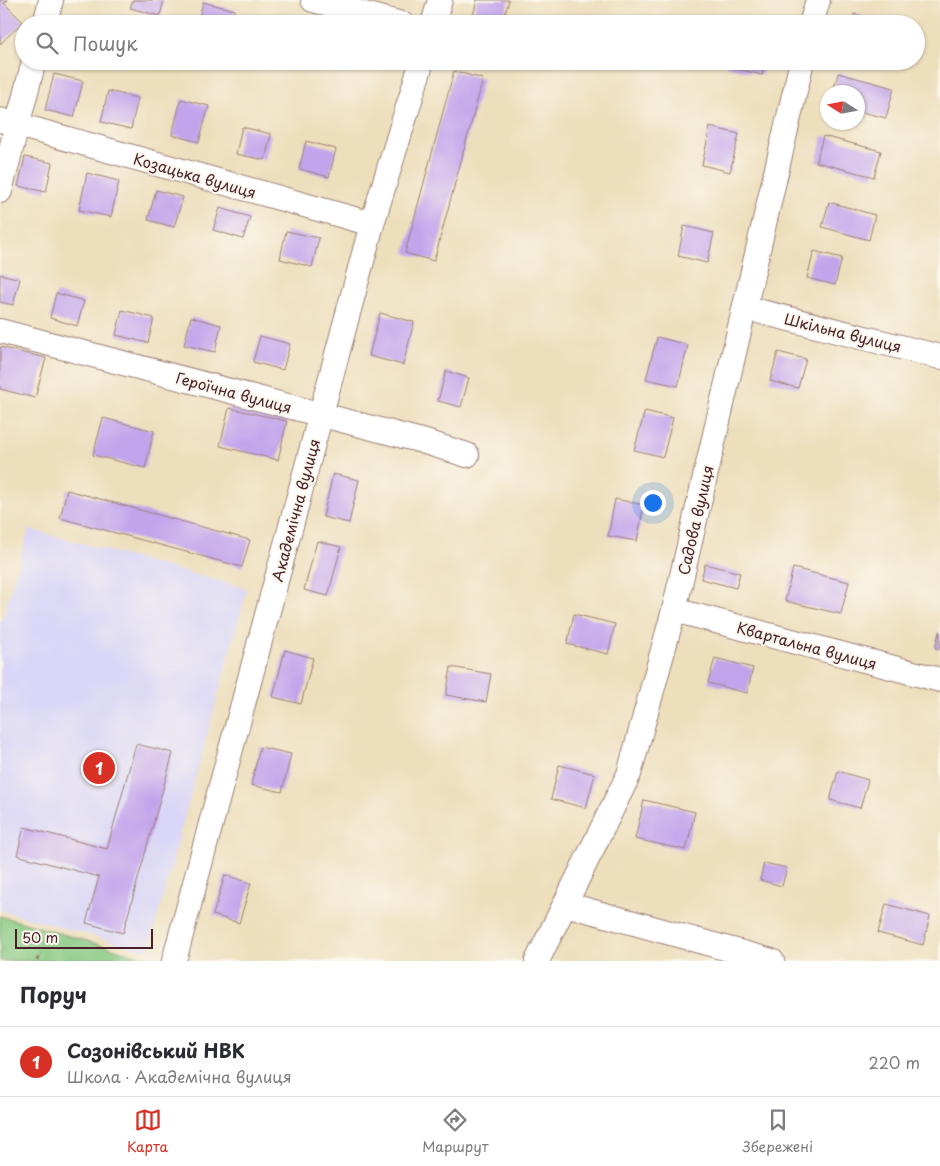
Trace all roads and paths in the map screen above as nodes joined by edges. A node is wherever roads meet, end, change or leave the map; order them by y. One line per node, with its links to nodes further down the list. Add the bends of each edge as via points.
1 (51, 0): 5 (street)
2 (313, 0): 6 (street)
3 (440, 0): 7 (street)
4 (818, 0): 8 (street)
5 (47, 15)
6 (369, 15)
7 (436, 15)
8 (814, 15)
9 (30, 70): 12 (street)
10 (419, 70): 14 (street, Академічна вулиця)
11 (800, 70): 15 (street, Садова вулиця)
12 (8, 122): 13 (street); 14 (street, Козацька вулиця)
13 (0, 191)
14 (372, 224): 18 (street, Академічна вулиця)
15 (746, 308): 17 (street, Шкільна вулиця); 20 (street, Садова вулиця)
16 (0, 331): 18 (street, Героїчна вулиця)
17 (940, 357)
18 (320, 416): 19 (street, Героїчна вулиця); 25 (street, Академічна вулиця)
19 (467, 455)
20 (674, 610): 21 (street, Квартальна вулиця); 22 (street, Садова вулиця, via 629,774)
21 (940, 680)
22 (565, 904): 26 (street, Садова вулиця); 27 (street)
23 (40, 953): 24 (path)
24 (37, 961)
25 (174, 961)
26 (536, 961)
27 (772, 961)

